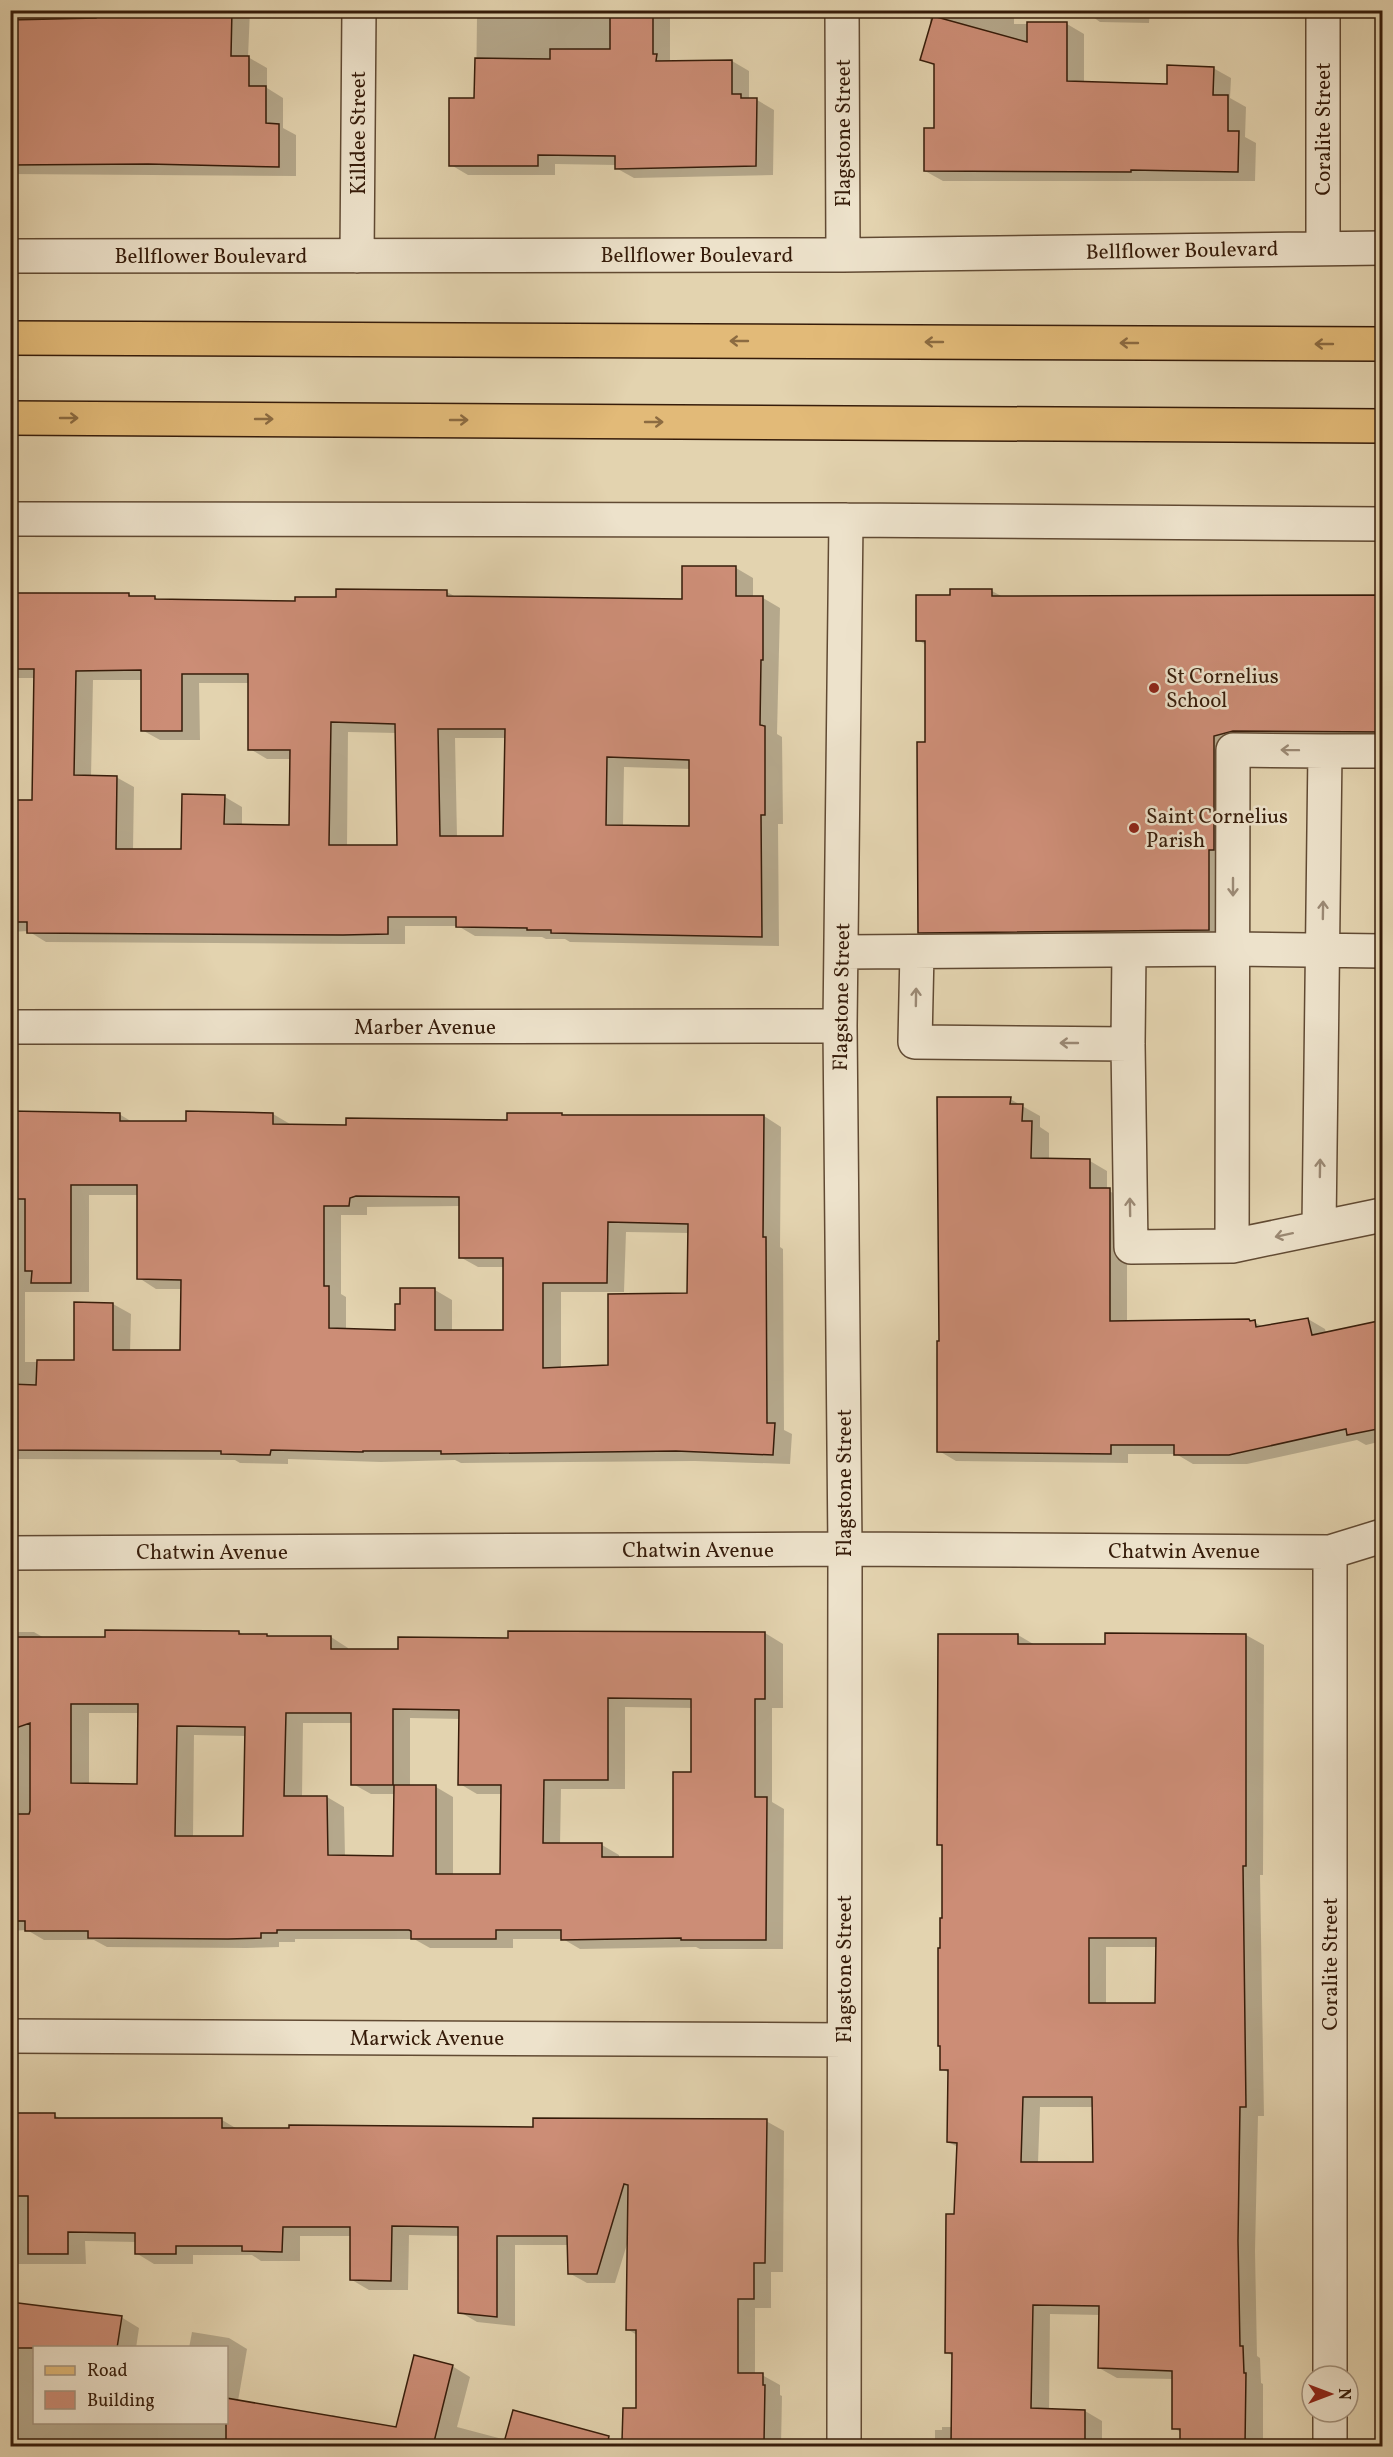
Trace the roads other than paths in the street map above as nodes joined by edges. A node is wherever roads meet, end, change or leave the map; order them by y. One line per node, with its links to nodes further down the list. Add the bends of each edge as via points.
1 (359, 10): 8 (street, Killdee Street)
2 (842, 10): 6 (street, Flagstone Street)
3 (1323, 10): 4 (street, Coralite Street)
4 (1323, 248): 5 (street, Bellflower Boulevard); 6 (street, Bellflower Boulevard)
5 (1383, 248)
6 (843, 255): 8 (street, Bellflower Boulevard)
7 (10, 256): 8 (street, Bellflower Boulevard)
8 (357, 256)
9 (10, 338): 10 (main road, one-way to 9)
10 (1383, 344)
11 (10, 418): 12 (main road, one-way to 12)
12 (1383, 426)
13 (10, 519): 14 (street)
14 (846, 520): 15 (street); 22 (street, Flagstone Street)
15 (1383, 524)
16 (1325, 751): 17 (street); 18 (street, one-way to 18, via 1233,750); 20 (street, one-way to 16)
17 (1383, 751)
18 (1233, 950): 19 (street); 20 (street); 29 (street)
19 (1129, 951): 23 (street); 26 (street)
20 (1323, 951): 21 (street); 28 (street, one-way to 20)
21 (1383, 951)
22 (842, 952): 23 (street); 24 (street, Flagstone Street)
23 (917, 952): 26 (street, one-way to 23, via 915,1042)
24 (840, 1026): 25 (street, Marber Avenue); 31 (street, Flagstone Street)
25 (10, 1027)
26 (1128, 1044): 29 (street, one-way to 26, via 1131,1247)
27 (1383, 1215): 28 (street)
28 (1319, 1227): 29 (street, one-way to 29)
29 (1232, 1246)
30 (1383, 1536): 32 (street, Chatwin Avenue)
31 (845, 1549): 32 (street, Chatwin Avenue); 33 (street, Chatwin Avenue); 35 (street, Flagstone Street)
32 (1330, 1552): 36 (street, Coralite Street)
33 (10, 1553)
34 (10, 2036): 35 (street, Marwick Avenue)
35 (844, 2040): 38 (street, Flagstone Street)
36 (1330, 2364)
37 (1330, 2424): 39 (street)
38 (844, 2446)
39 (1330, 2446)

